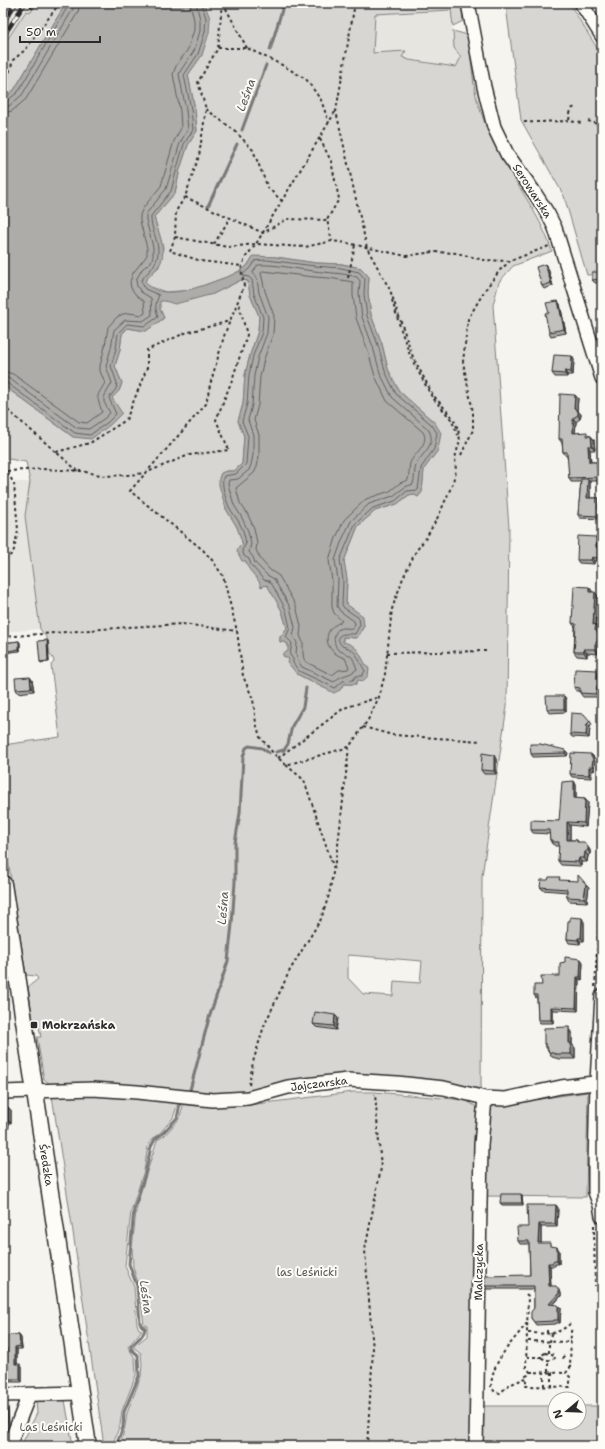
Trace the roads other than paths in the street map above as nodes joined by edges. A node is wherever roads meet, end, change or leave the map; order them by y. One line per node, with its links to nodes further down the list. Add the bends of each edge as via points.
1 (468, 3): 4 (street, Serowarska, via 494,127 507,154 548,214)
2 (581, 3): 3 (street)
3 (602, 36)
4 (602, 378)
5 (3, 884): 8 (main road, Średzka)
6 (598, 993): 7 (street)
7 (600, 1082): 10 (street, Jajczarska, via 505,1099); 11 (street, via 595,1192)
8 (35, 1091): 9 (street); 10 (street, Jajczarska, via 93,1089 213,1100 248,1098 288,1087 348,1080 444,1088); 12 (main road, Średzka)
9 (3, 1092)
10 (485, 1098): 17 (street, Malczycka, via 481,1145)
11 (600, 1212)
12 (80, 1393): 14 (street); 16 (main road, Średzka)
13 (3, 1395): 14 (street)
14 (29, 1395): 15 (street)
15 (9, 1446)
16 (88, 1446)
17 (476, 1446)

